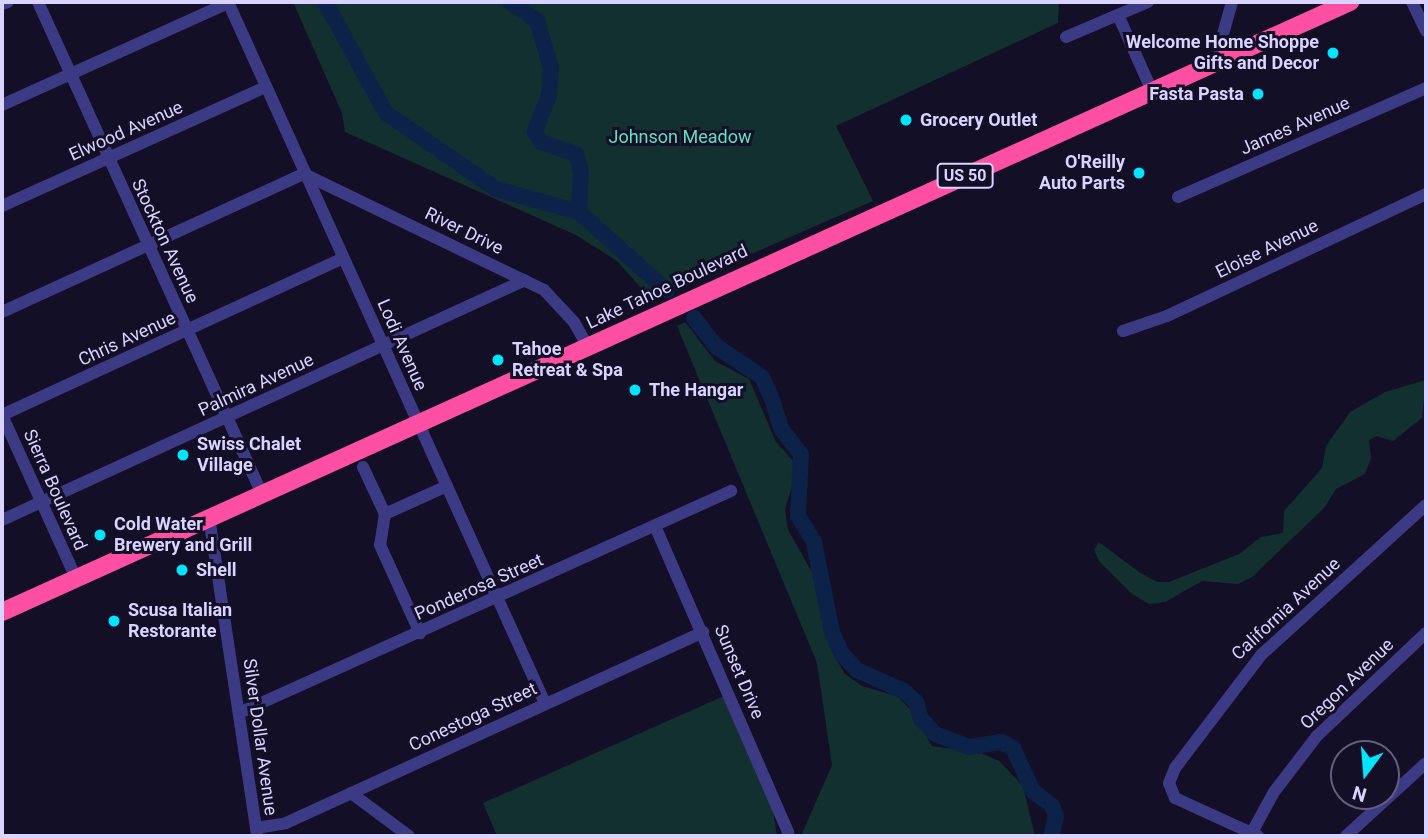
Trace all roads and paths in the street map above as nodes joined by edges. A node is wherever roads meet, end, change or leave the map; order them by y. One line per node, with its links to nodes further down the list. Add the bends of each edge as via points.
1 (8, 2): 8 (street)
2 (38, 2): 13 (street, Stockton Avenue)
3 (228, 2): 13 (street); 14 (street, Lodi Avenue)
4 (1148, 2): 9 (street)
5 (1232, 2): 12 (street, via 1219,48)
6 (1350, 2): 12 (highway, Lake Tahoe Boulevard / US 50)
7 (1412, 2): 10 (street)
8 (2, 5)
9 (1118, 15): 11 (street); 16 (street)
10 (1426, 30)
11 (1066, 37)
12 (1223, 59): 16 (highway, Lake Tahoe Boulevard / US 50)
13 (70, 75): 17 (street); 18 (street, Stockton Avenue)
14 (265, 87): 18 (street, Elwood Avenue); 19 (street, Lodi Avenue)
15 (1426, 88): 21 (street, James Avenue)
16 (1152, 91): 30 (highway, Lake Tahoe Boulevard / US 50)
17 (2, 105)
18 (108, 158): 22 (street, Elwood Avenue); 23 (street, Stockton Avenue)
19 (304, 174): 23 (street); 24 (street, Lodi Avenue); 25 (street, River Drive)
20 (1426, 194): 28 (street, Eloise Avenue, via 1175,312)
21 (1178, 197)
22 (2, 206)
23 (147, 244): 26 (street); 27 (street, Stockton Avenue)
24 (343, 258): 27 (street, Chris Avenue); 29 (street, Lodi Avenue)
25 (525, 280): 29 (street, Palmira Avenue); 30 (street, River Drive, via 560,304)
26 (2, 312)
27 (187, 331): 31 (street, Chris Avenue); 32 (street, Stockton Avenue)
28 (1123, 331)
29 (382, 344): 32 (street, Palmira Avenue); 33 (street, Lodi Avenue)
30 (588, 346): 33 (highway, Lake Tahoe Boulevard / US 50)
31 (2, 415): 38 (street, Sierra Boulevard)
32 (227, 418): 37 (street, Stockton Avenue); 38 (street, Palmira Avenue)
33 (418, 423): 35 (street, Lodi Avenue); 37 (highway, Lake Tahoe Boulevard / US 50)
34 (363, 467): 40 (street)
35 (447, 486): 40 (street); 45 (street, Lodi Avenue)
36 (732, 491): 43 (street, Ponderosa Street)
37 (261, 494): 41 (highway, Lake Tahoe Boulevard / US 50)
38 (41, 502): 42 (street, Palmira Avenue); 44 (street, Sierra Boulevard)
39 (1426, 505): 56 (street, California Avenue, via 1241,675 1175,768 1170,790 1189,807)
40 (385, 514): 48 (street, via 380,545)
41 (209, 517): 44 (highway, Lake Tahoe Boulevard / US 50); 51 (street, Silver Dollar Avenue)
42 (2, 520)
43 (655, 526): 45 (street, Ponderosa Street); 47 (street, Sunset Drive)
44 (76, 578): 46 (highway, Lake Tahoe Boulevard / US 50)
45 (498, 598): 48 (street, Ponderosa Street); 50 (street, Lodi Avenue)
46 (2, 612)
47 (703, 632): 50 (street, Conestoga Street); 55 (street, Sunset Drive)
48 (420, 633): 51 (street, Ponderosa Street)
49 (1426, 634): 56 (street, Oregon Avenue, via 1317,736 1274,792)
50 (545, 703): 53 (street, Conestoga Street)
51 (239, 713): 54 (street, Silver Dollar Avenue)
52 (1426, 763): 58 (street)
53 (351, 793): 54 (street, Conestoga Street); 57 (street)
54 (256, 832)
55 (788, 832)
56 (1255, 835)
57 (409, 836)
58 (1346, 836)

